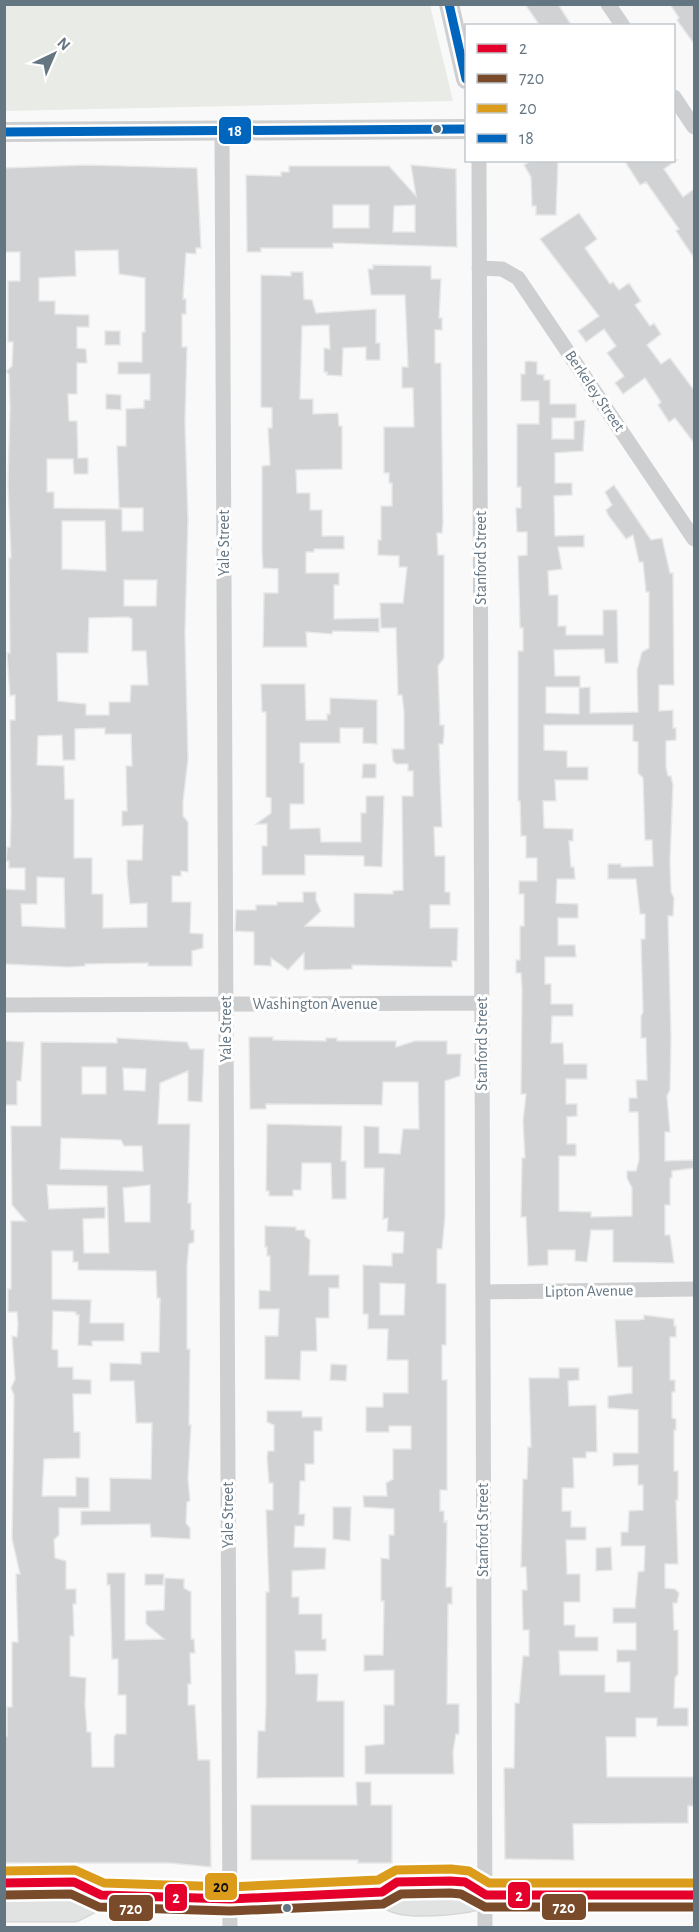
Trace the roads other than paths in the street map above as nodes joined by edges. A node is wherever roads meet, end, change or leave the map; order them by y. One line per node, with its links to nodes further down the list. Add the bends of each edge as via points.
1 (449, 4): 4 (street)
2 (608, 4): 3 (street)
3 (622, 24)
4 (465, 75)
5 (675, 98): 6 (street)
6 (694, 127)
7 (465, 129): 8 (street)
8 (222, 130): 9 (street); 14 (street, Yale Street)
9 (4, 132)
10 (479, 162): 11 (street, Stanford Street)
11 (479, 268): 12 (street, Berkeley Street, via 502,269 518,278); 13 (street, Stanford Street)
12 (694, 539)
13 (482, 1003): 14 (street, Washington Avenue); 17 (street, Stanford Street)
14 (226, 1004): 15 (street, Washington Avenue); 22 (street, Yale Street)
15 (4, 1005)
16 (694, 1289): 17 (street, Lipton Avenue)
17 (483, 1292): 20 (street, Stanford Street)
18 (4, 1883): 19 (main road, via 74,1882)
19 (101, 1895): 22 (main road); 23 (main road, via 74,1909)
20 (486, 1895): 21 (main road); 22 (main road, via 466,1902 398,1901 382,1892); 25 (street, Stanford Street)
21 (694, 1895)
22 (230, 1899): 24 (street, Yale Street)
23 (4, 1909)
24 (230, 1928)
25 (485, 1928)

